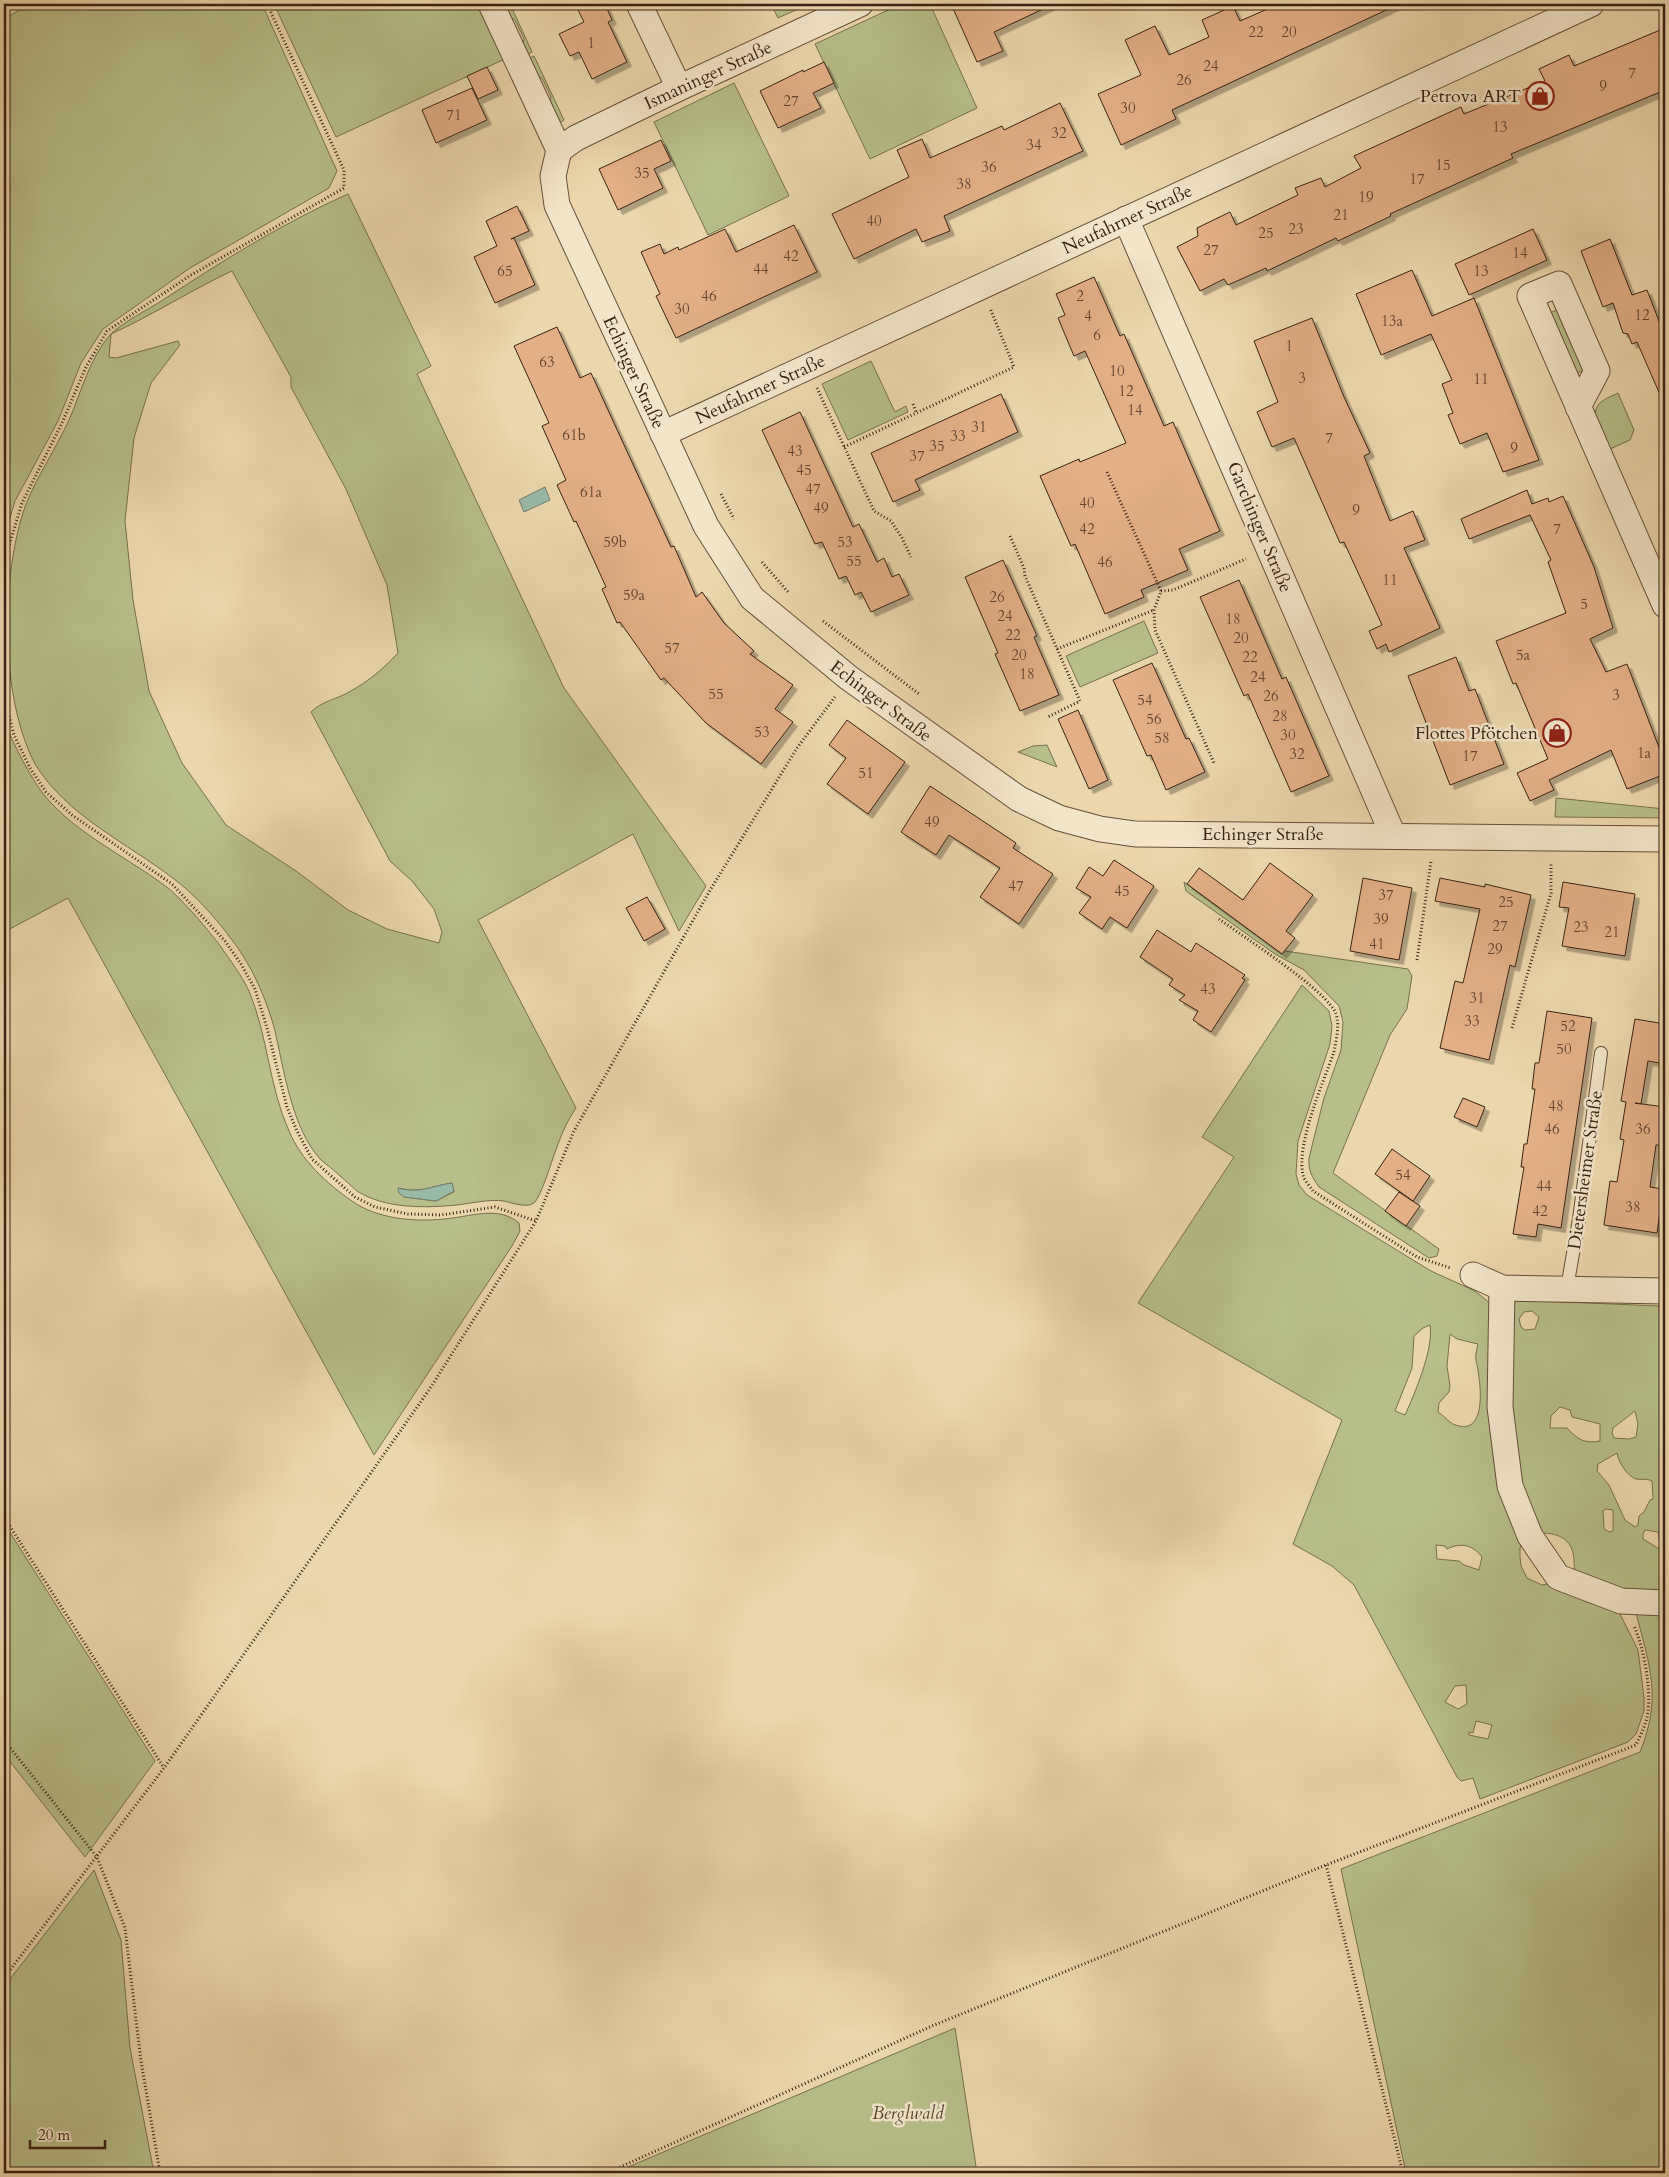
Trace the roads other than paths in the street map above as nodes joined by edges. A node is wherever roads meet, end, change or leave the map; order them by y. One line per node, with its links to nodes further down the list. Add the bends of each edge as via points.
1 (491, 4): 6 (street)
2 (640, 4): 5 (street)
3 (860, 4): 5 (street, Ismaninger Straße)
4 (1591, 4): 7 (street, Neufahrner Straße)
5 (679, 88): 6 (street, Ismaninger Straße, via 576,138)
6 (559, 150): 9 (street, Echinger Straße, via 553,176 557,205)
7 (1126, 219): 9 (street, Neufahrner Straße); 11 (street, Garchinger Straße)
8 (1578, 407): 10 (street)
9 (663, 434): 11 (street, Echinger Straße, via 706,526 752,598 848,678 1019,799 1059,818 1135,834)
10 (1665, 605)
11 (1394, 835): 12 (street, Echinger Straße)
12 (1665, 839)
13 (1601, 1053): 16 (lane, Dietersheimer Straße)
14 (1473, 1275): 15 (street)
15 (1502, 1288): 16 (street); 18 (street, via 1500,1407 1510,1486 1530,1536 1558,1577 1621,1602)
16 (1567, 1288): 17 (street)
17 (1665, 1291)
18 (1665, 1603)

